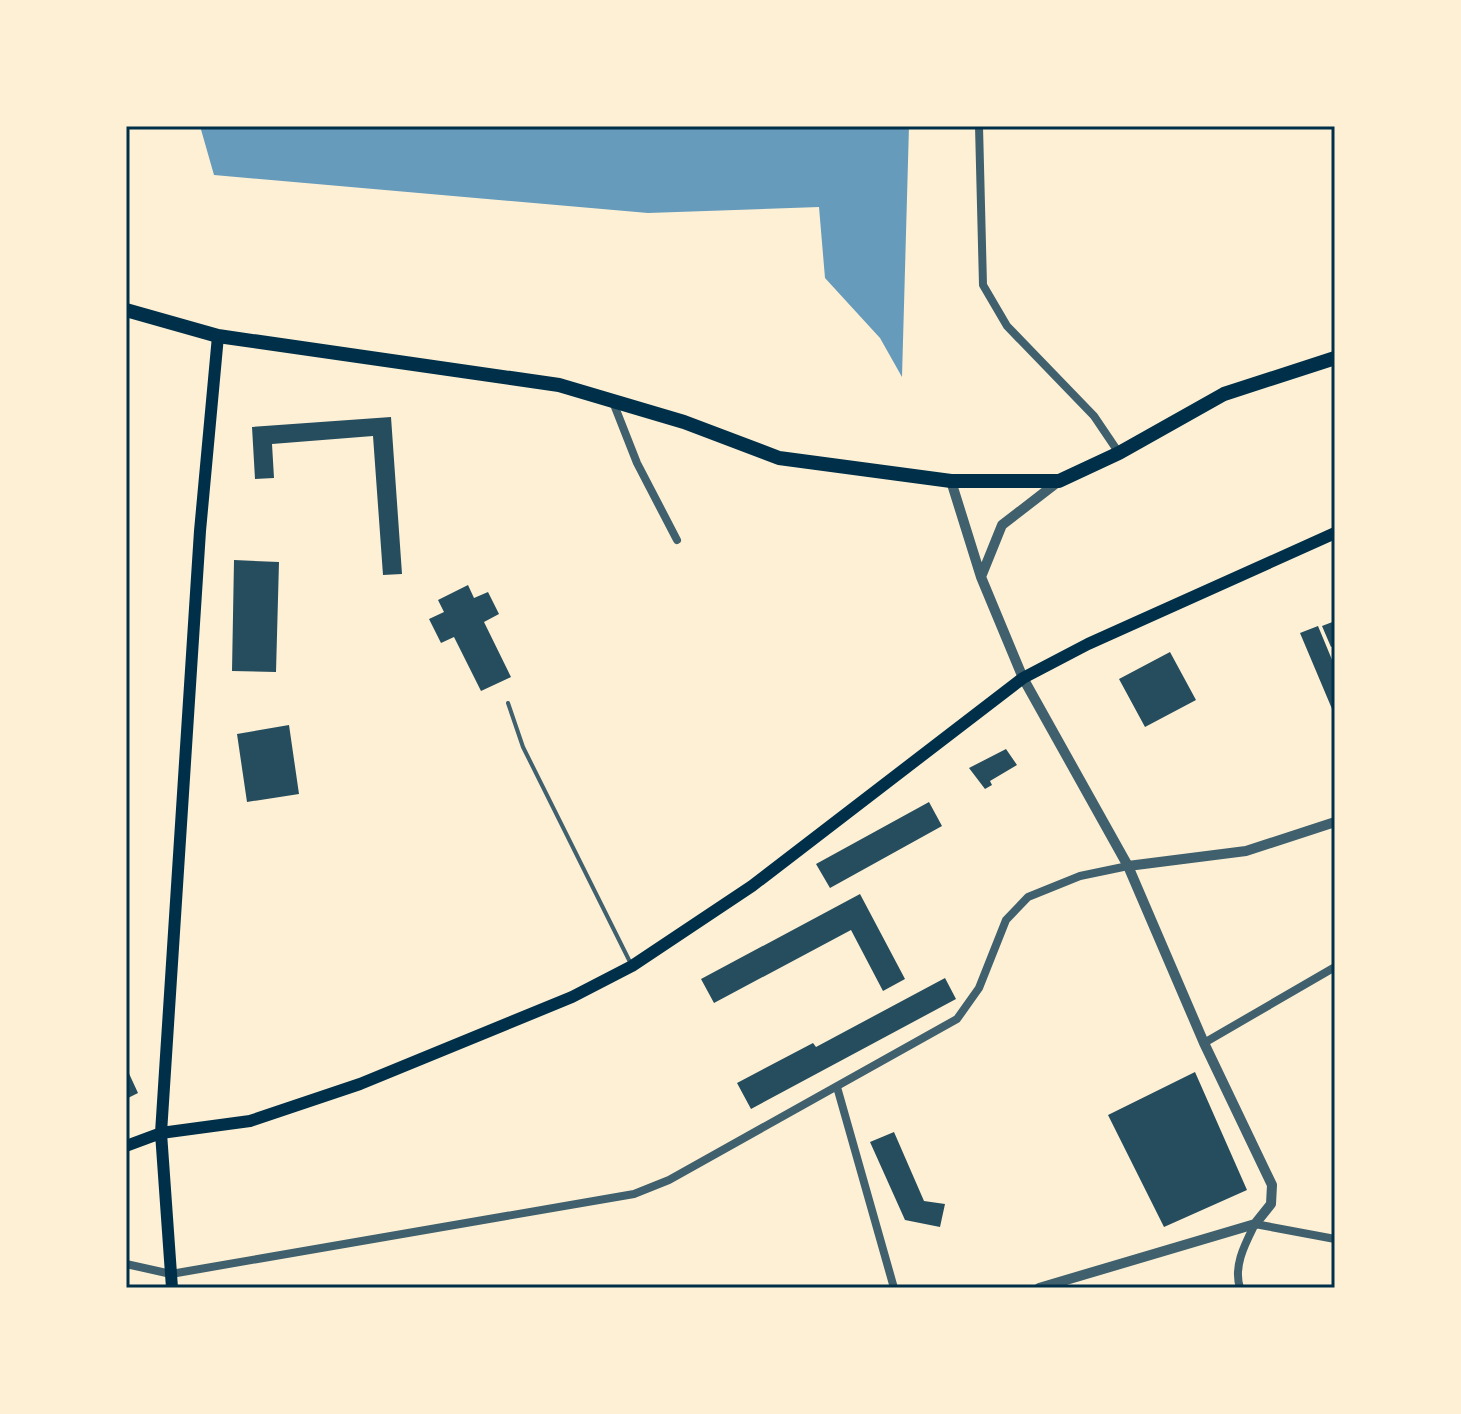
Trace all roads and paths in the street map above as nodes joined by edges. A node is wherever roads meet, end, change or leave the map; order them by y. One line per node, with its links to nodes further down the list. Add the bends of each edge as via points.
1 (979, 126): 6 (street, via 983,285 1007,326 1094,416)
2 (126, 310): 3 (main road)
3 (218, 336): 5 (main road, via 559,385); 20 (main road, via 200,531)
4 (1335, 358): 6 (main road, via 1224,394)
5 (613, 401): 7 (main road, via 779,458); 10 (street, via 637,463)
6 (1119, 453): 8 (main road)
7 (951, 481): 8 (main road); 11 (street)
8 (1059, 481): 11 (street, via 1002,525)
9 (1335, 533): 12 (main road)
10 (677, 540)
11 (981, 577): 12 (street)
12 (1023, 678): 15 (street); 16 (main road, via 752,886)
13 (508, 703): 16 (lane, via 523,747)
14 (1335, 822): 15 (street, via 1246,851)
15 (1128, 866): 18 (street); 19 (street, via 1080,876 1028,897 1006,920 979,988 957,1019)
16 (632, 966): 20 (main road, via 572,997 360,1084 250,1121)
17 (1335, 967): 18 (street)
18 (1204, 1043): 22 (street, via 1272,1185 1271,1204)
19 (837, 1087): 25 (street, via 634,1194); 27 (street)
20 (161, 1133): 21 (main road); 25 (main road)
21 (126, 1146)
22 (1255, 1224): 23 (street); 28 (street); 29 (street, via 1242,1251)
23 (1335, 1239)
24 (126, 1264): 25 (street)
25 (171, 1274): 26 (main road)
26 (172, 1288)
27 (894, 1288)
28 (1039, 1288)
29 (1240, 1288)

